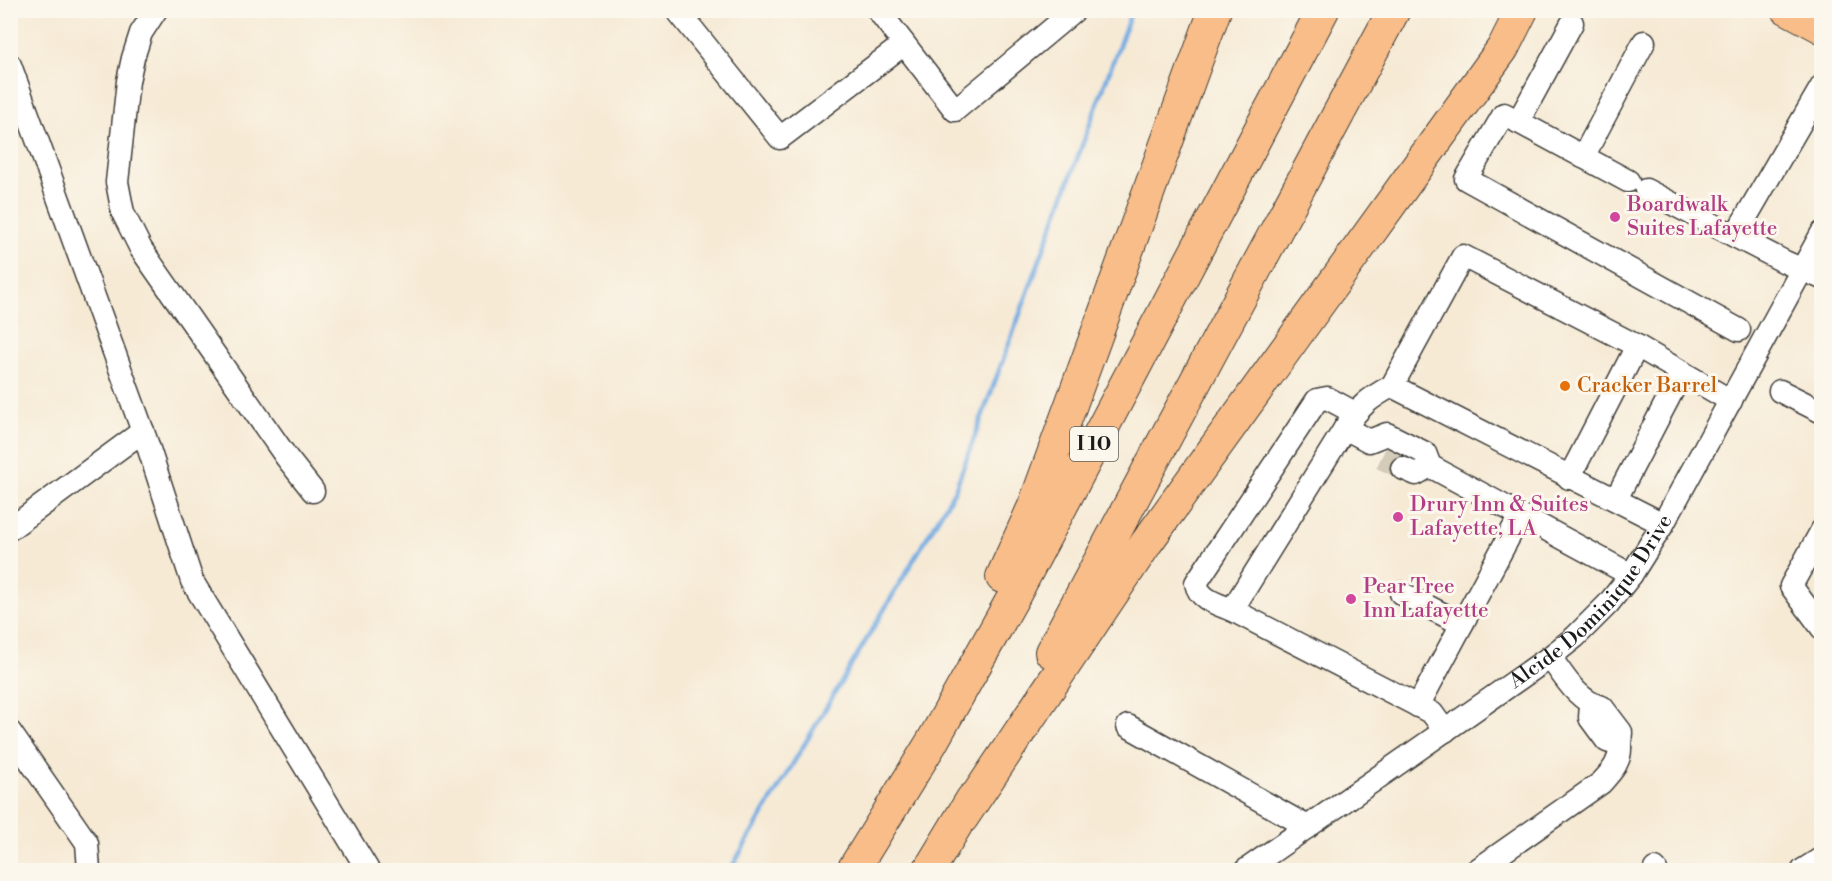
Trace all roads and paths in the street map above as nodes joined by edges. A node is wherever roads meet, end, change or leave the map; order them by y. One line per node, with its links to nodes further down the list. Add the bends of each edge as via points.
1 (156, 10): 35 (street, via 141,33 128,81 117,182 123,213 141,249)
2 (677, 10): 14 (street, via 780,138)
3 (878, 10): 14 (street)
4 (1075, 10): 14 (street, via 955,110)
5 (1215, 10): 51 (highway, via 1034,506)
6 (1323, 10): 51 (highway, I 10, via 1014,596)
7 (1394, 10): 52 (highway, I 10)
8 (1522, 10): 15 (highway)
9 (1533, 10): 15 (highway)
10 (1785, 10): 12 (main road)
11 (1572, 23): 18 (street)
12 (1821, 30)
13 (1644, 42): 19 (street)
14 (904, 44)
15 (1503, 48): 52 (highway, via 1147,542)
16 (10, 65): 31 (street)
17 (1821, 86): 21 (street)
18 (1518, 122): 19 (street); 23 (street, via 1504,114 1466,179)
19 (1583, 157): 21 (street)
20 (1821, 233): 22 (street, Alcide Dominique Drive)
21 (1735, 236): 22 (street)
22 (1812, 273): 28 (street, Alcide Dominique Drive)
23 (1739, 330)
24 (1637, 346): 25 (street); 26 (street, via 1463,256); 34 (street)
25 (1682, 372): 28 (street); 36 (street)
26 (1392, 386): 30 (street, via 1371,397); 34 (street)
27 (1780, 391): 29 (street)
28 (1731, 400): 38 (street, Alcide Dominique Drive)
29 (1821, 412)
30 (1350, 420): 32 (street, via 1375,449 1387,434 1425,453); 43 (street); 43 (street, via 1327,398 1317,400 1196,583 1202,596)
31 (143, 431): 39 (street); 56 (street, via 192,581)
32 (1430, 466): 33 (street, via 1416,474); 37 (street)
33 (1402, 468)
34 (1569, 478): 36 (street)
35 (313, 492)
36 (1616, 499): 38 (street)
37 (1520, 516): 41 (street); 44 (street)
38 (1663, 524): 41 (street, Alcide Dominique Drive)
39 (10, 529)
40 (1821, 530): 45 (street, via 1791,586)
41 (1631, 575): 46 (street, Alcide Dominique Drive, via 1608,604)
42 (1401, 593): 44 (street)
43 (1232, 610): 47 (street)
44 (1462, 624): 47 (street)
45 (1821, 628)
46 (1550, 657): 49 (street, Alcide Dominique Drive); 60 (street, via 1577,692 1591,704 1602,707 1617,726 1621,732 1621,754 1601,783)
47 (1418, 705): 49 (street, via 1432,713)
48 (1128, 726): 53 (street)
49 (1445, 731): 53 (street, Alcide Dominique Drive)
50 (10, 732): 55 (street, via 87,843)
51 (887, 813): 57 (highway, I 10)
52 (962, 818): 58 (highway, I 10)
53 (1308, 827): 59 (street, Alcide Dominique Drive)
54 (1821, 858): 61 (street)
55 (89, 870)
56 (368, 870)
57 (853, 870)
58 (930, 870)
59 (1246, 870)
60 (1477, 870)
61 (1803, 870)

